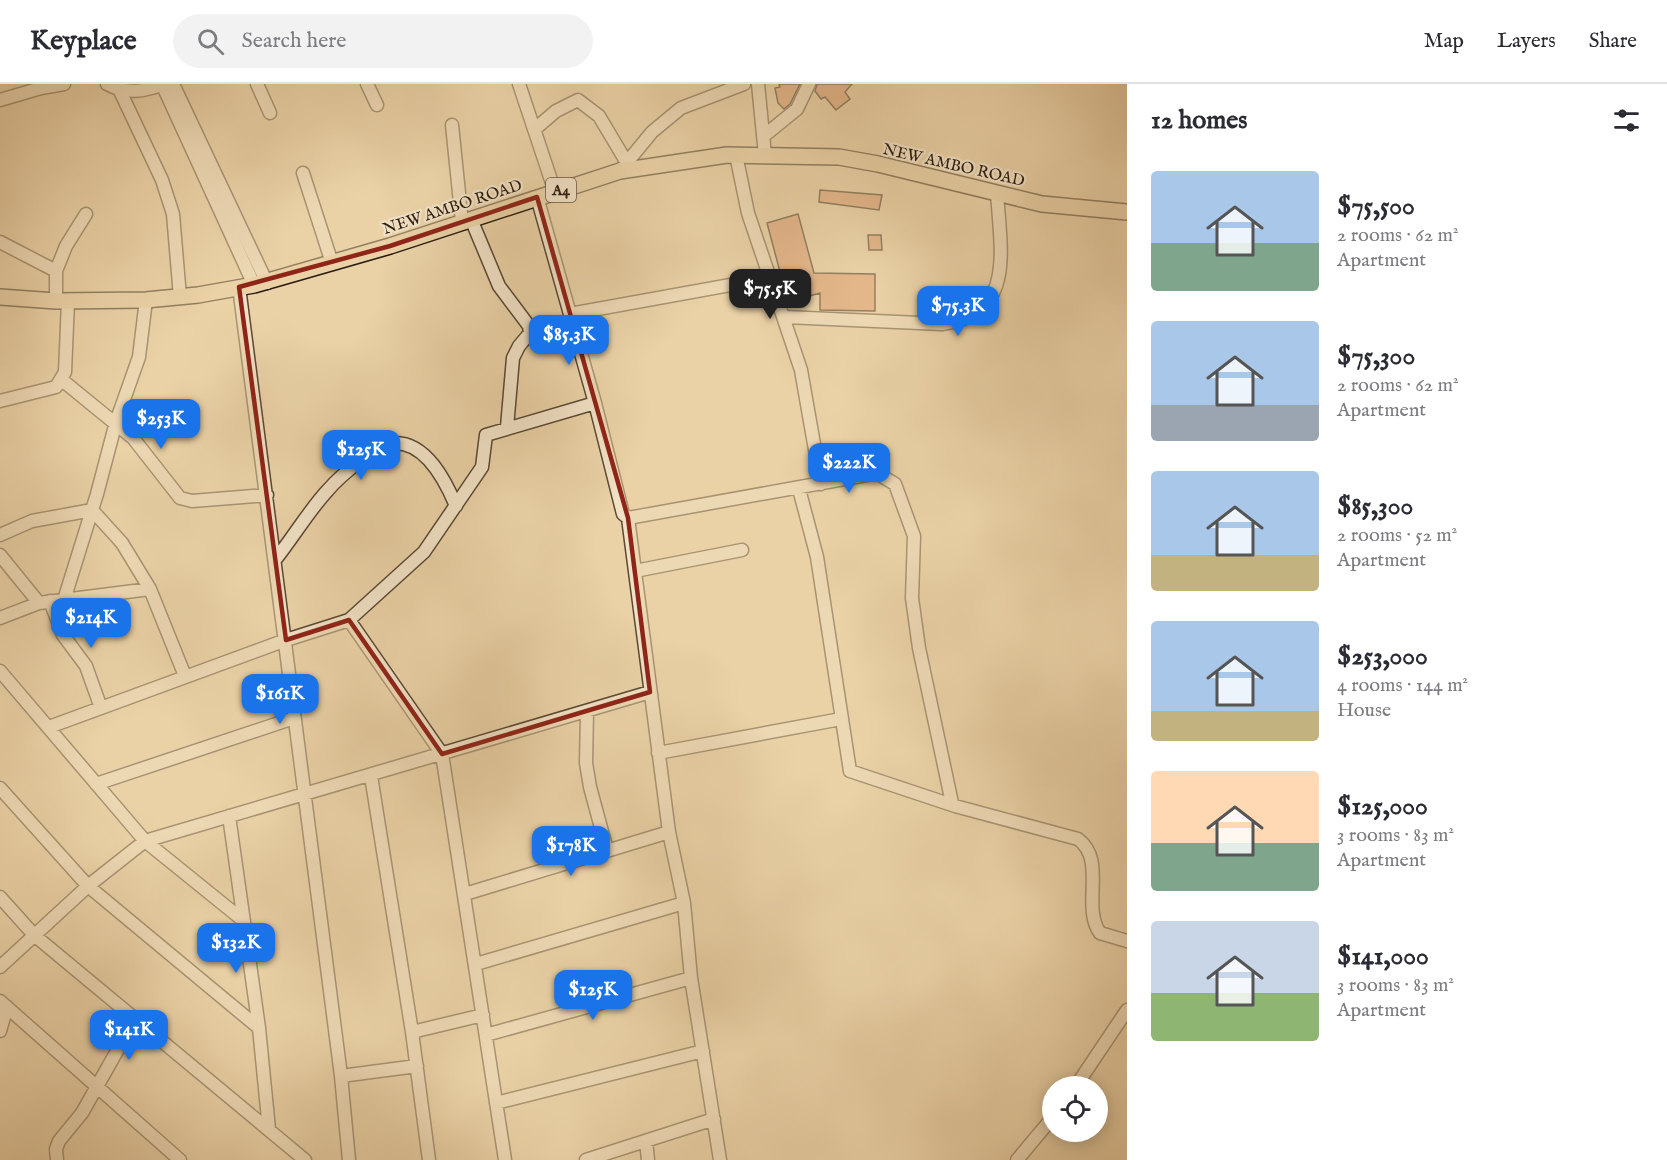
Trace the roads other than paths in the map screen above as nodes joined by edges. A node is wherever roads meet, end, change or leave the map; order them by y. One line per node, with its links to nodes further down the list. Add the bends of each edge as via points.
1 (64, 84): 11 (street)
2 (107, 84): 10 (street)
3 (166, 84): 10 (street, via 135,93); 31 (street)
4 (257, 84): 13 (street)
5 (368, 84): 12 (street)
6 (519, 84): 15 (street)
7 (744, 84): 19 (street, via 681,108 652,132)
8 (758, 84): 16 (street)
9 (809, 84): 16 (street, via 797,109)
10 (120, 91): 33 (street, via 162,180 173,214)
11 (0, 100)
12 (377, 105)
13 (270, 113)
14 (452, 125): 26 (street)
15 (535, 129): 19 (street, via 556,111 578,100 599,116); 21 (street)
16 (765, 135): 18 (street)
17 (736, 155): 18 (main road, NEW AMBO ROAD / A4); 19 (main road, NEW AMBO ROAD / A4); 30 (street, via 748,213)
18 (765, 155): 22 (main road, NEW AMBO ROAD / A4, via 838,157)
19 (623, 167): 21 (main road, NEW AMBO ROAD / A4)
20 (303, 173): 28 (street)
21 (555, 192): 23 (main road, NEW AMBO ROAD / A4)
22 (997, 192): 24 (main road, NEW AMBO ROAD / A4, via 1042,204); 37 (street, via 1002,272 977,315 942,324)
23 (537, 197): 26 (main road, NEW AMBO ROAD / A4); 36 (street)
24 (1127, 212)
25 (86, 214): 29 (street)
26 (466, 221): 28 (main road, NEW AMBO ROAD / A4); 42 (street, via 499,286 530,326 530,333 513,358)
27 (0, 242): 29 (street)
28 (332, 263): 31 (main road, NEW AMBO ROAD / A4)
29 (56, 271): 35 (street)
30 (769, 278): 36 (street); 37 (street)
31 (253, 285): 33 (main road, NEW AMBO ROAD / A4); 45 (street)
32 (0, 297): 35 (main road, NEW AMBO ROAD / A4)
33 (180, 297): 34 (main road, NEW AMBO ROAD / A4)
34 (146, 300): 35 (main road, NEW AMBO ROAD / A4); 41 (street, via 139,357)
35 (62, 301): 38 (street)
36 (570, 314): 40 (street)
37 (784, 317): 43 (street, via 801,370)
38 (62, 380): 39 (street, via 56,387); 41 (street)
39 (0, 401)
40 (596, 403): 42 (street); 48 (street, via 623,514)
41 (116, 422): 45 (street, via 180,498 192,501); 47 (street)
42 (507, 427): 46 (street, via 484,438 482,467)
43 (821, 484): 44 (street); 74 (street, via 880,475 898,490 915,544 912,592 919,648)
44 (799, 489): 48 (street); 66 (street, via 817,557)
45 (267, 495): 52 (street)
46 (456, 506): 52 (street, via 445,480 429,460 410,446 394,443 381,447 327,490); 58 (street, via 424,552)
47 (92, 510): 49 (street, via 32,520); 54 (street, via 122,543); 55 (street)
48 (628, 518): 53 (street)
49 (0, 535)
50 (742, 550): 53 (street)
51 (0, 555): 56 (street)
52 (275, 560): 59 (street)
53 (634, 571): 62 (street)
54 (150, 589): 55 (street); 61 (street)
55 (64, 600): 56 (street)
56 (44, 602): 57 (street); 63 (street, via 86,666)
57 (0, 618)
58 (349, 621): 59 (street); 69 (street)
59 (286, 640): 61 (street); 65 (street)
60 (0, 671): 67 (street)
61 (184, 676): 63 (street)
62 (650, 692): 64 (street); 68 (street)
63 (101, 708): 67 (street)
64 (587, 711): 69 (street); 78 (street, via 586,763)
65 (294, 718): 71 (street); 73 (street)
66 (841, 719): 68 (street); 74 (street, via 850,771)
67 (49, 728): 71 (street)
68 (658, 753): 76 (street)
69 (442, 754): 70 (street); 80 (street)
70 (371, 776): 73 (street); 95 (street)
71 (96, 784): 77 (street)
72 (0, 788): 79 (street)
73 (303, 794): 75 (street); 99 (street)
74 (952, 803): 85 (street, via 1086,845 1090,853 1094,923 1100,933)
75 (228, 816): 77 (street); 83 (street)
76 (669, 832): 78 (street); 82 (street)
77 (145, 841): 79 (street); 83 (street)
78 (607, 850): 80 (street)
79 (88, 886): 84 (street); 93 (street)
80 (465, 894): 86 (street)
81 (0, 897): 84 (street)
82 (684, 903): 86 (street); 88 (street)
83 (244, 921): 93 (street)
84 (34, 935): 87 (street); 92 (street)
85 (1127, 941)
86 (476, 964): 91 (street)
87 (0, 967)
88 (691, 978): 96 (street); 97 (street)
89 (4, 1004): 94 (street); 101 (street)
90 (1127, 1010): 100 (street)
91 (483, 1015): 95 (street); 96 (street)
92 (135, 1019): 101 (street); 104 (street)
93 (259, 1028): 104 (street)
94 (0, 1031)
95 (412, 1032): 98 (street)
96 (486, 1035): 102 (street)
97 (703, 1051): 102 (street); 103 (street)
98 (417, 1066): 99 (street); 111 (street)
99 (341, 1076): 110 (street)
100 (1083, 1076)
101 (96, 1088): 107 (street, via 59,1141); 108 (street)
102 (496, 1103): 112 (street)
103 (714, 1119): 106 (street); 115 (street)
104 (269, 1129): 109 (street)
105 (1042, 1130): 116 (street)
106 (646, 1141): 113 (street); 114 (street)
107 (57, 1160)
108 (180, 1160)
109 (305, 1160)
110 (349, 1160)
111 (429, 1160)
112 (505, 1160)
113 (586, 1160)
114 (648, 1160)
115 (720, 1160)
116 (1017, 1160)

